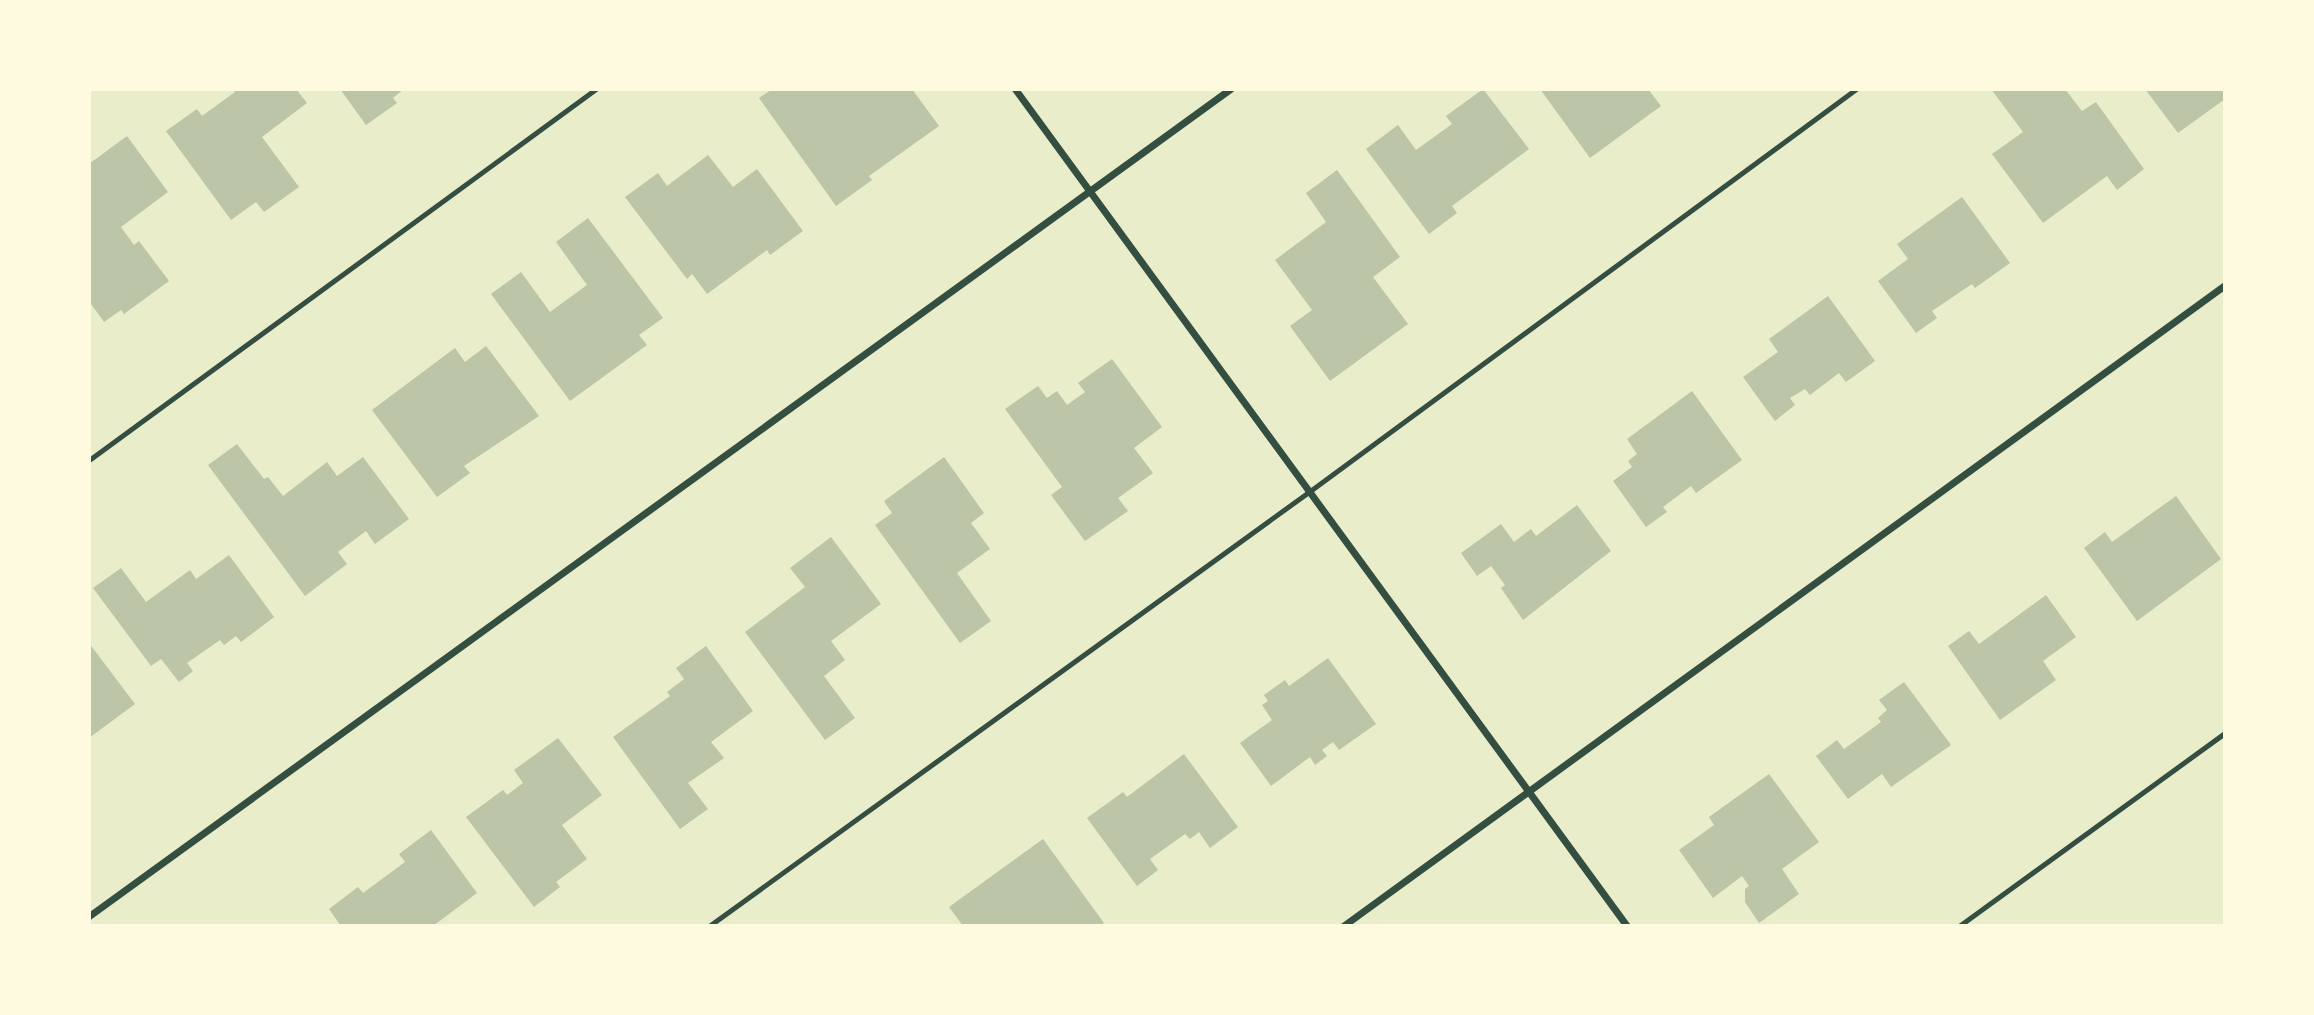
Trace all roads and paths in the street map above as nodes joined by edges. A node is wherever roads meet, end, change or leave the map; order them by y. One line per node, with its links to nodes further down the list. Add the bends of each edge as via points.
1 (596, 89): 7 (lane)
2 (1015, 89): 5 (street)
3 (1230, 89): 5 (street)
4 (1856, 89): 8 (lane)
5 (1090, 191): 8 (street); 11 (street)
6 (2225, 285): 10 (street)
7 (89, 460)
8 (1310, 491): 10 (street); 12 (lane)
9 (2225, 733): 15 (lane)
10 (1529, 792): 13 (street); 14 (street)
11 (89, 916)
12 (709, 926)
13 (1343, 926)
14 (1627, 926)
15 (1959, 926)

